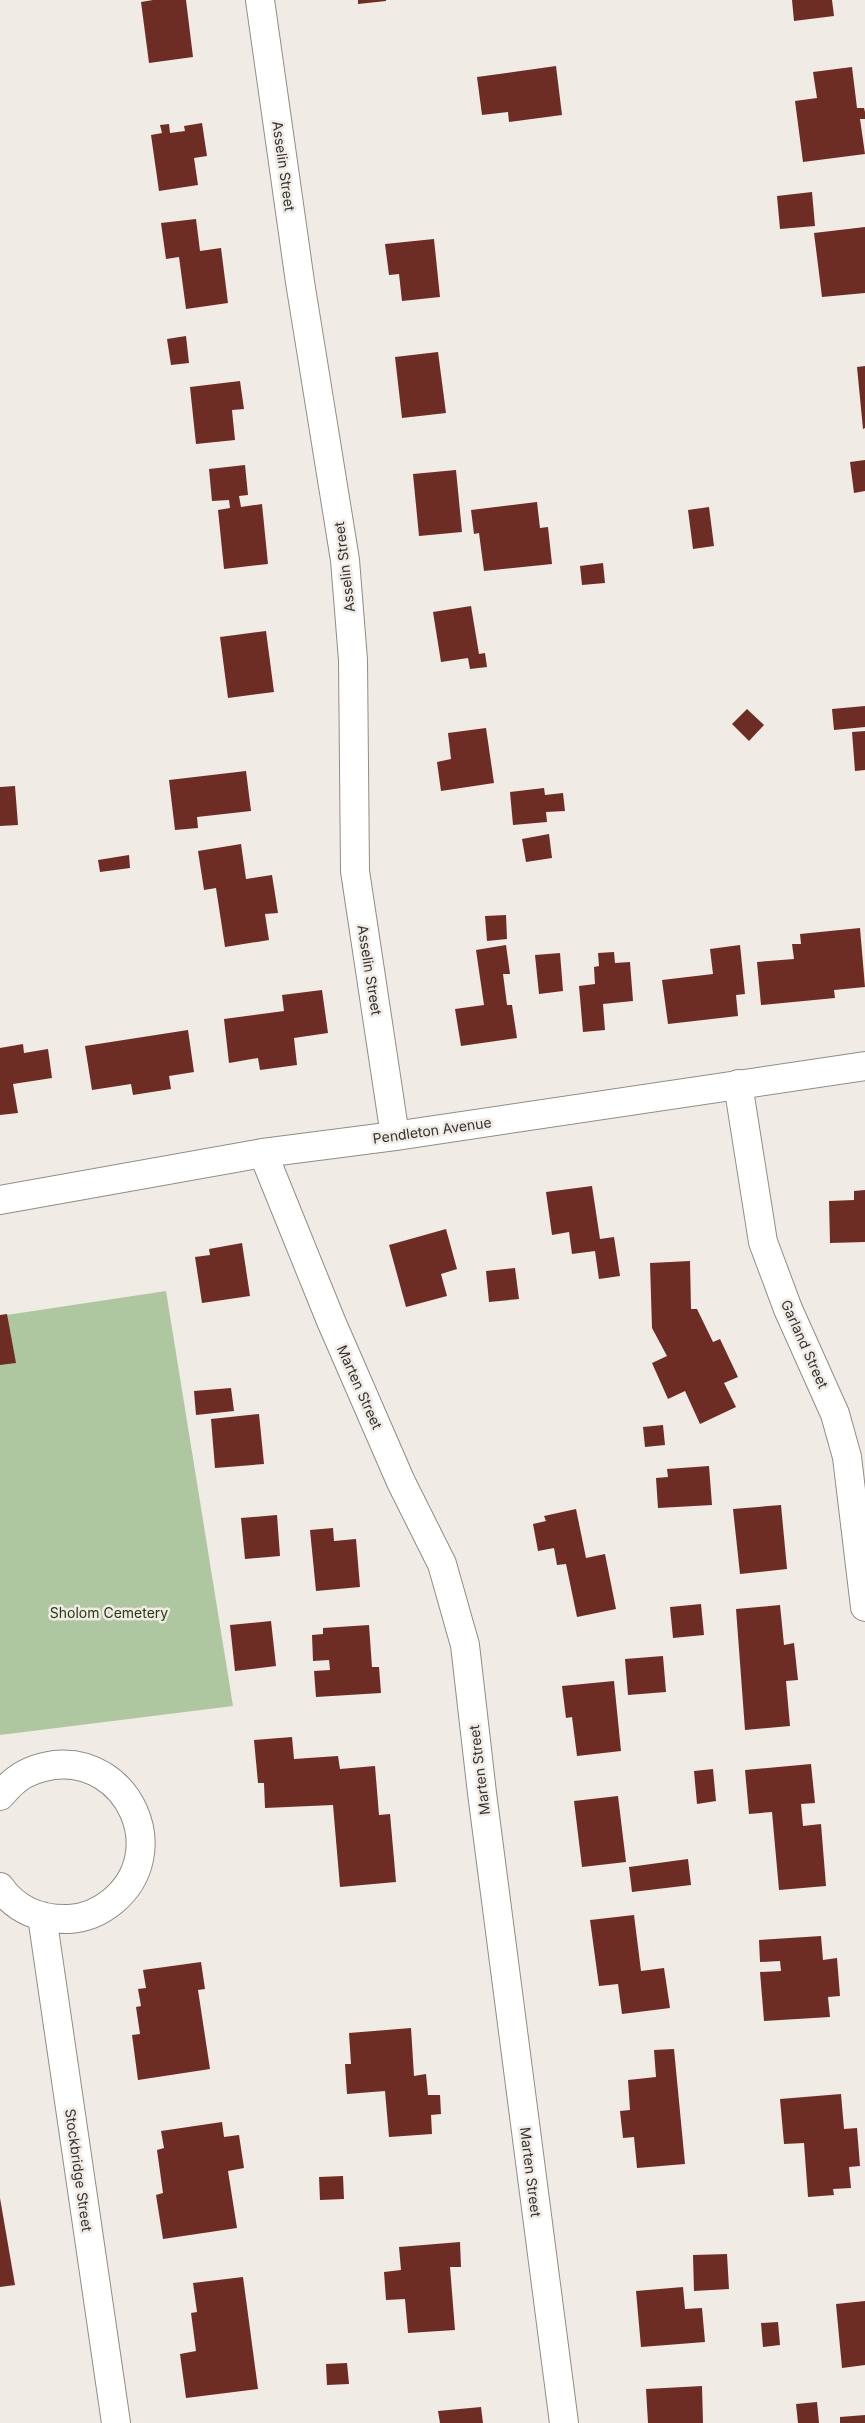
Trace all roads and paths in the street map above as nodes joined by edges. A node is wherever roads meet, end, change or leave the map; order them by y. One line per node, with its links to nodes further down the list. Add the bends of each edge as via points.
1 (260, 0): 4 (street, Asselin Street, via 300,282 345,560 353,660 355,871)
2 (865, 1066): 3 (street, Pendleton Avenue)
3 (738, 1084): 4 (street, Pendleton Avenue); 7 (street, Garland Street, via 763,1242 788,1309 835,1414 847,1457)
4 (395, 1136): 5 (street, Pendleton Avenue)
5 (263, 1153): 6 (street, Pendleton Avenue); 12 (street, Marten Street, via 342,1348 401,1482 442,1564 465,1645)
6 (0, 1200)
7 (865, 1606)
8 (0, 1796): 10 (street, via 16,1779 40,1767 67,1764 91,1769 113,1782 129,1801 139,1824 141,1848 135,1873 122,1894 103,1909 80,1919 55,1920)
9 (0, 1887): 10 (street, via 14,1903 29,1913)
10 (42, 1916): 11 (street, Stockbridge Street)
11 (116, 2423)
12 (564, 2423)

